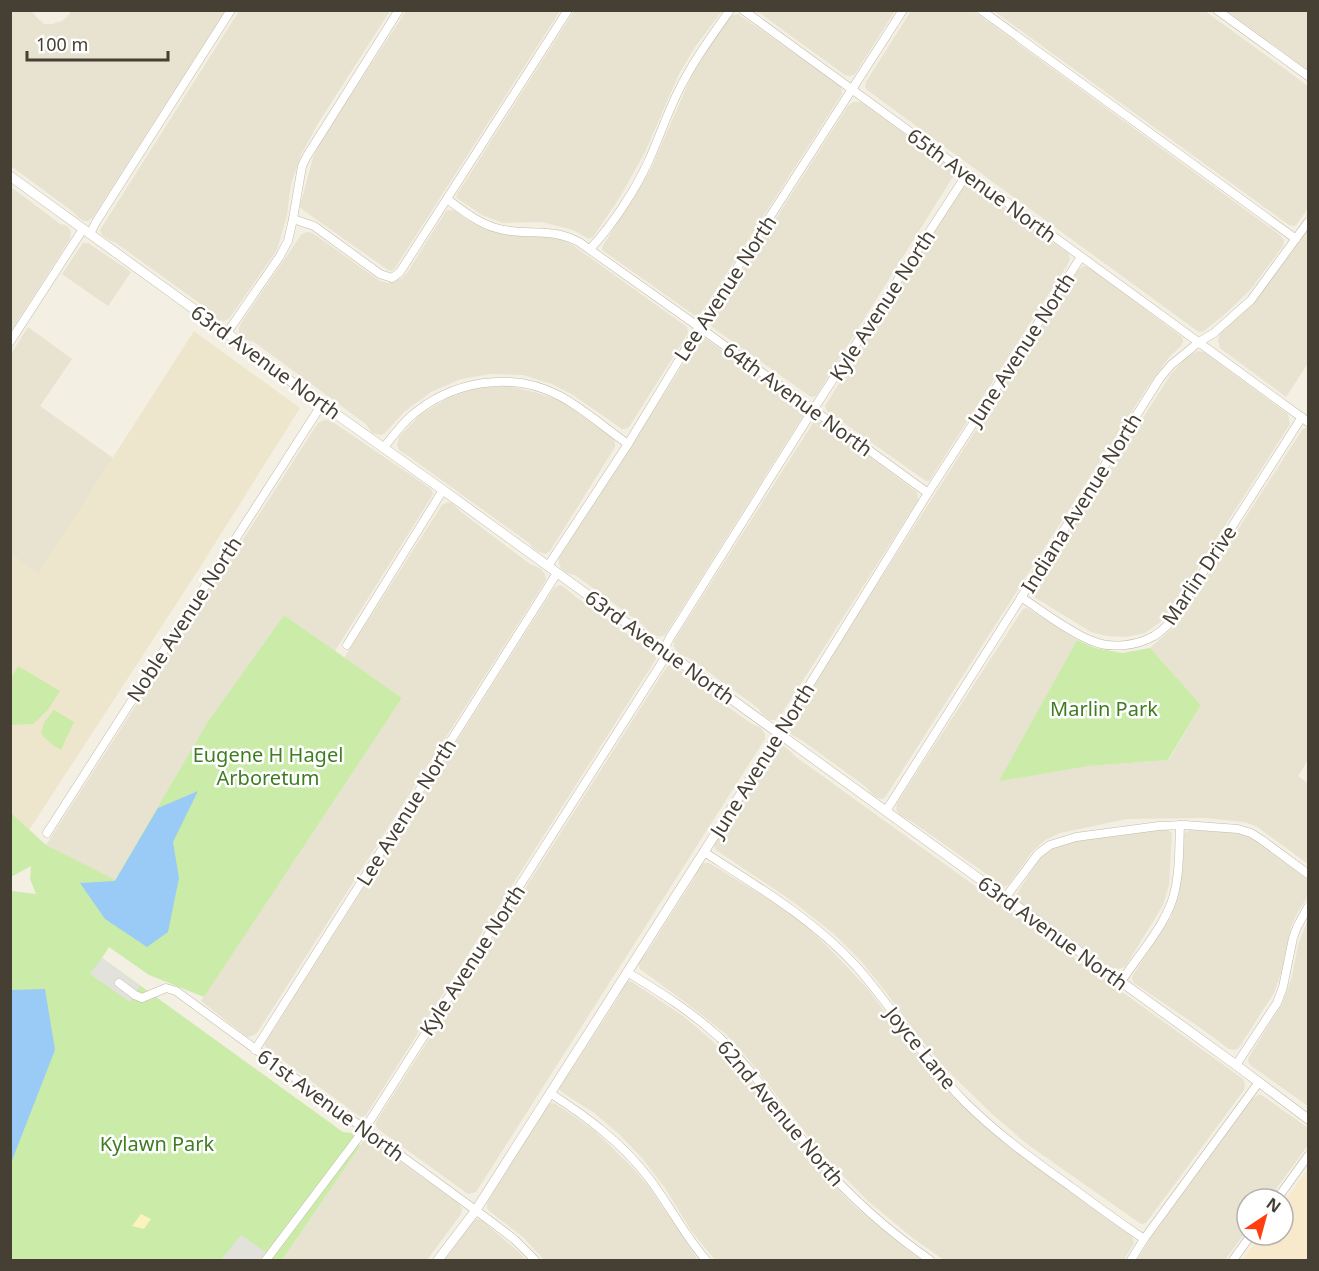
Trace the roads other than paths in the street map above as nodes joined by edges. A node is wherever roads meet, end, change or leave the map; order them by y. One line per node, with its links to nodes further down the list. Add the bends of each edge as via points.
1 (231, 10): 16 (street)
2 (399, 10): 14 (street, via 307,156)
3 (568, 10): 13 (street)
4 (730, 10): 18 (street, via 691,68 648,163)
5 (743, 10): 10 (street, 65th Avenue North)
6 (903, 10): 10 (street, Lee Avenue North)
7 (981, 10): 17 (street)
8 (1217, 10): 9 (street)
9 (1308, 76)
10 (853, 90): 11 (street, 65th Avenue North); 20 (street, Lee Avenue North)
11 (967, 174): 19 (street, 65th Avenue North); 25 (street, Kyle Avenue North)
12 (10, 176): 16 (street, 63rd Avenue North)
13 (447, 199): 14 (street, via 400,272 392,278 380,274 314,226); 18 (street, 64th Avenue North, via 496,228 556,233)
14 (293, 219): 21 (street, via 280,256)
15 (1308, 222): 17 (street, Indiana Avenue North)
16 (87, 231): 21 (street, 63rd Avenue North); 22 (street)
17 (1296, 239): 23 (street, Indiana Avenue North, via 1251,300)
18 (590, 249): 20 (street, 64th Avenue North)
19 (1081, 257): 23 (street, 65th Avenue North); 30 (street, June Avenue North)
20 (699, 327): 25 (street, 64th Avenue North); 27 (street, Lee Avenue North)
21 (227, 333): 24 (street, 63rd Avenue North)
22 (10, 342)
23 (1199, 342): 26 (street, 65th Avenue North); 33 (street, Indiana Avenue North, via 1160,378)
24 (322, 404): 28 (street, 63rd Avenue North); 39 (street, Noble Avenue North)
25 (813, 410): 30 (street, 64th Avenue North); 35 (street, Kyle Avenue North, via 669,639)
26 (1305, 420): 33 (street, Marlin Drive, via 1177,613 1155,636 1125,645 1093,642)
27 (628, 444): 28 (street, via 558,396 515,382 491,381 468,385 426,404); 31 (street, Lee Avenue North)
28 (383, 448): 29 (street, 63rd Avenue North)
29 (443, 490): 31 (street, 63rd Avenue North); 34 (street)
30 (928, 493): 36 (street, June Avenue North)
31 (548, 566): 32 (street, 63rd Avenue North)
32 (558, 573): 35 (street, 63rd Avenue North); 47 (street, Lee Avenue North)
33 (1021, 597): 37 (street, Indiana Avenue North)
34 (347, 645)
35 (666, 652): 36 (street, 63rd Avenue North); 52 (street, Kyle Avenue North)
36 (779, 734): 37 (street, 63rd Avenue North); 40 (street, June Avenue North)
37 (886, 811): 42 (street, 63rd Avenue North)
38 (1180, 825): 41 (street, via 1226,827 1251,833); 42 (street, via 1076,837 1050,845 1038,854); 45 (street, via 1175,891 1170,906)
39 (47, 833)
40 (704, 852): 44 (street, June Avenue North); 56 (street, Joyce Lane, via 801,916 830,940 856,966 964,1101 1034,1160)
41 (1308, 874)
42 (1005, 898): 45 (street, 63rd Avenue North)
43 (1308, 907): 48 (street, via 1293,938 1277,1003)
44 (627, 972): 50 (street, June Avenue North); 62 (street, 62nd Avenue North, via 694,1016 719,1038 850,1194)
45 (1121, 982): 48 (street, 63rd Avenue North)
46 (119, 983): 47 (street, 61st Avenue North, via 142,998 166,988 176,991)
47 (255, 1050): 52 (street, 61st Avenue North)
48 (1236, 1065): 49 (street, 63rd Avenue North)
49 (1259, 1082): 51 (street, 63rd Avenue North); 56 (street)
50 (550, 1094): 55 (street, June Avenue North); 61 (street, via 597,1125 624,1149 648,1176)
51 (1308, 1119)
52 (364, 1130): 55 (street, 61st Avenue North); 58 (street, Kyle Avenue North)
53 (1308, 1156): 54 (street)
54 (1286, 1187)
55 (476, 1210): 59 (street, June Avenue North); 60 (street, 61st Avenue North)
56 (1144, 1239): 63 (street)
57 (1242, 1247): 64 (street)
58 (266, 1260)
59 (438, 1260)
60 (535, 1260)
61 (706, 1260)
62 (930, 1260)
63 (1131, 1260)
64 (1233, 1260)

